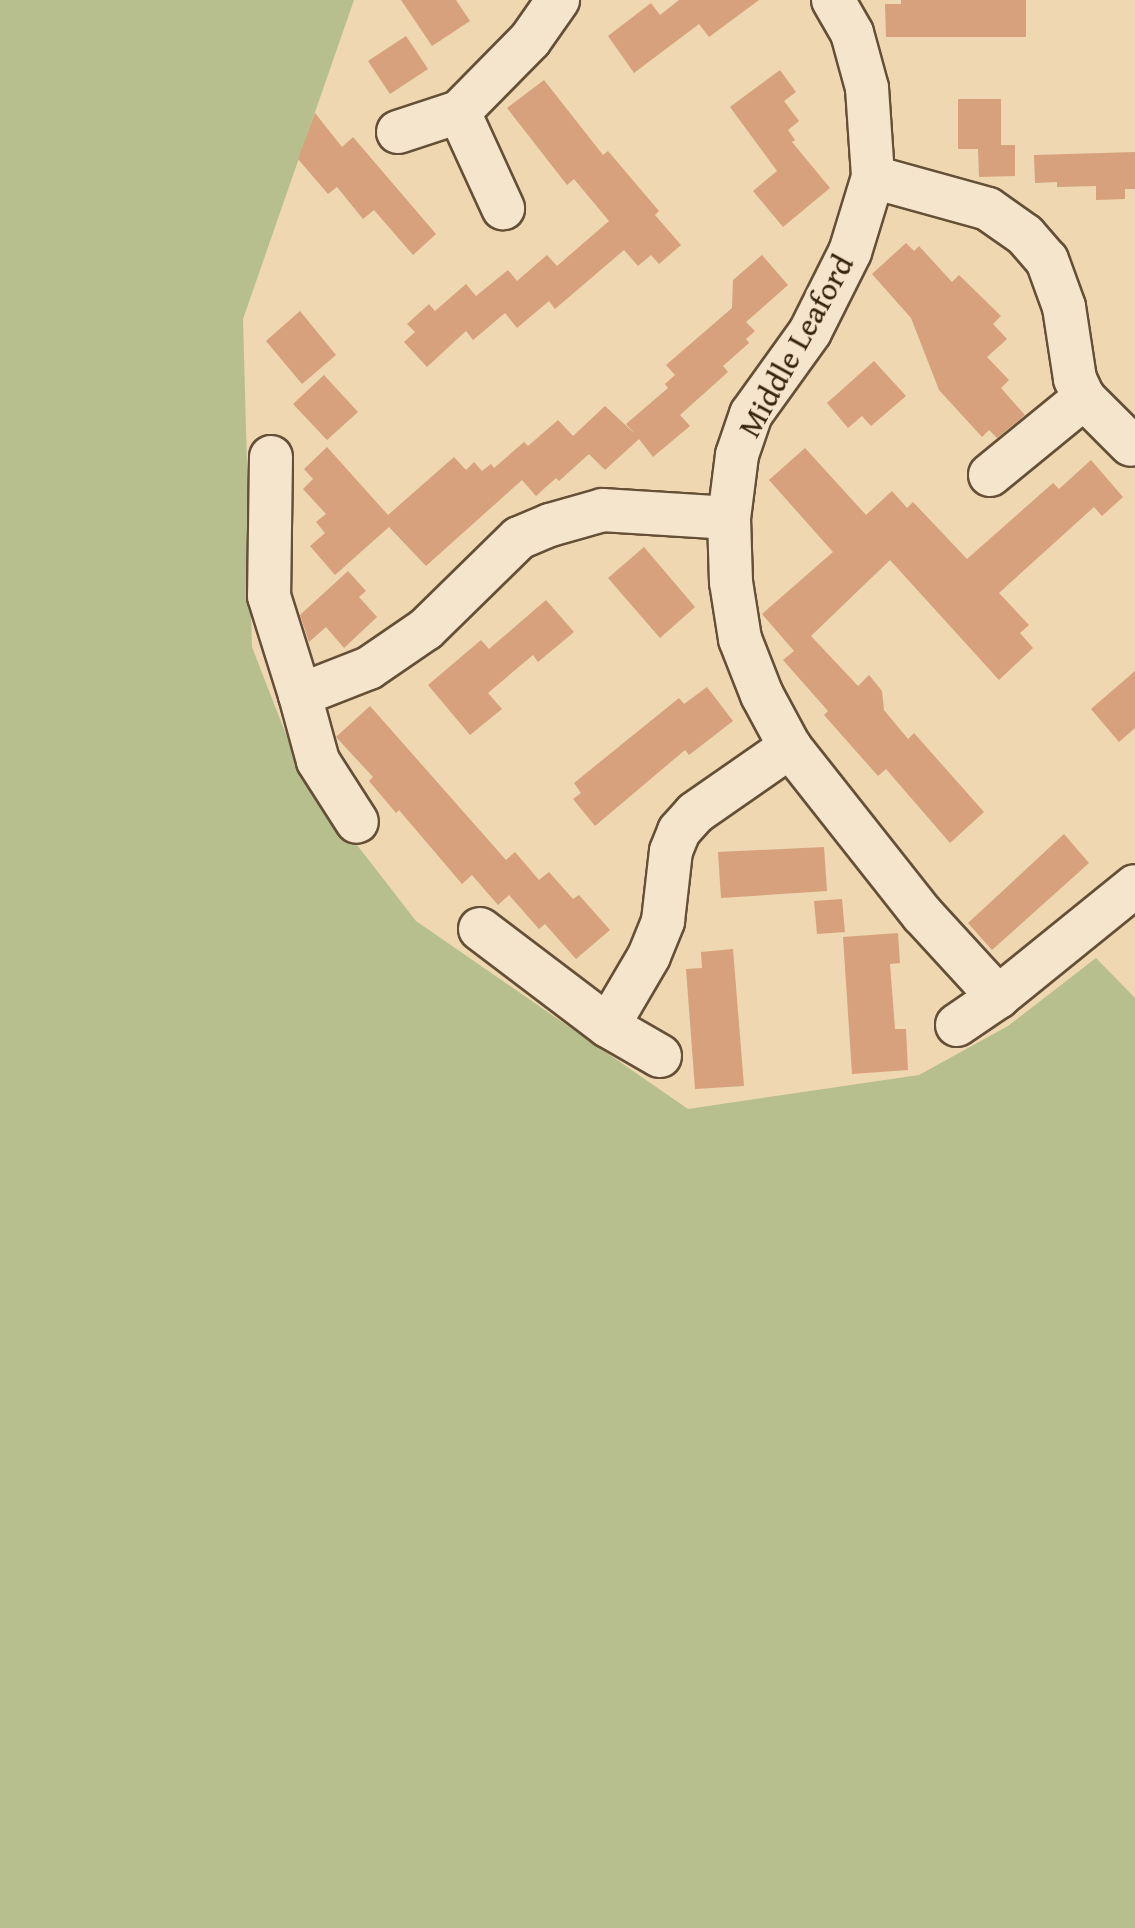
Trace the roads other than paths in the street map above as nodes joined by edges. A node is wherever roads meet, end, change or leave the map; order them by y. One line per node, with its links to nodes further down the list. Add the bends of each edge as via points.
1 (558, 0): 3 (street, via 530,40)
2 (833, 0): 5 (street, Middle Leaford, via 852,33 867,88)
3 (459, 112): 4 (street); 6 (street)
4 (398, 132)
5 (873, 177): 7 (street, via 988,209 1025,235 1047,260 1064,307 1075,379); 11 (street, Middle Leaford, via 850,252 810,332 751,414 737,455)
6 (503, 208)
7 (1084, 398): 8 (street); 10 (street)
8 (1131, 445)
9 (271, 457): 12 (street, via 269,596)
10 (990, 475)
11 (729, 518): 12 (street, via 603,510 550,525 519,538 426,629 369,668); 13 (street, Middle Leaford, via 740,639)
12 (300, 695): 14 (street, via 318,761)
13 (790, 747): 17 (street, Middle Leaford, via 922,914); 19 (street, via 695,813 679,831 671,851 663,921)
14 (357, 822)
15 (1135, 886): 17 (street)
16 (480, 929): 19 (street)
17 (998, 997): 18 (street)
18 (957, 1025)
19 (608, 1026): 20 (street)
20 (660, 1056)

